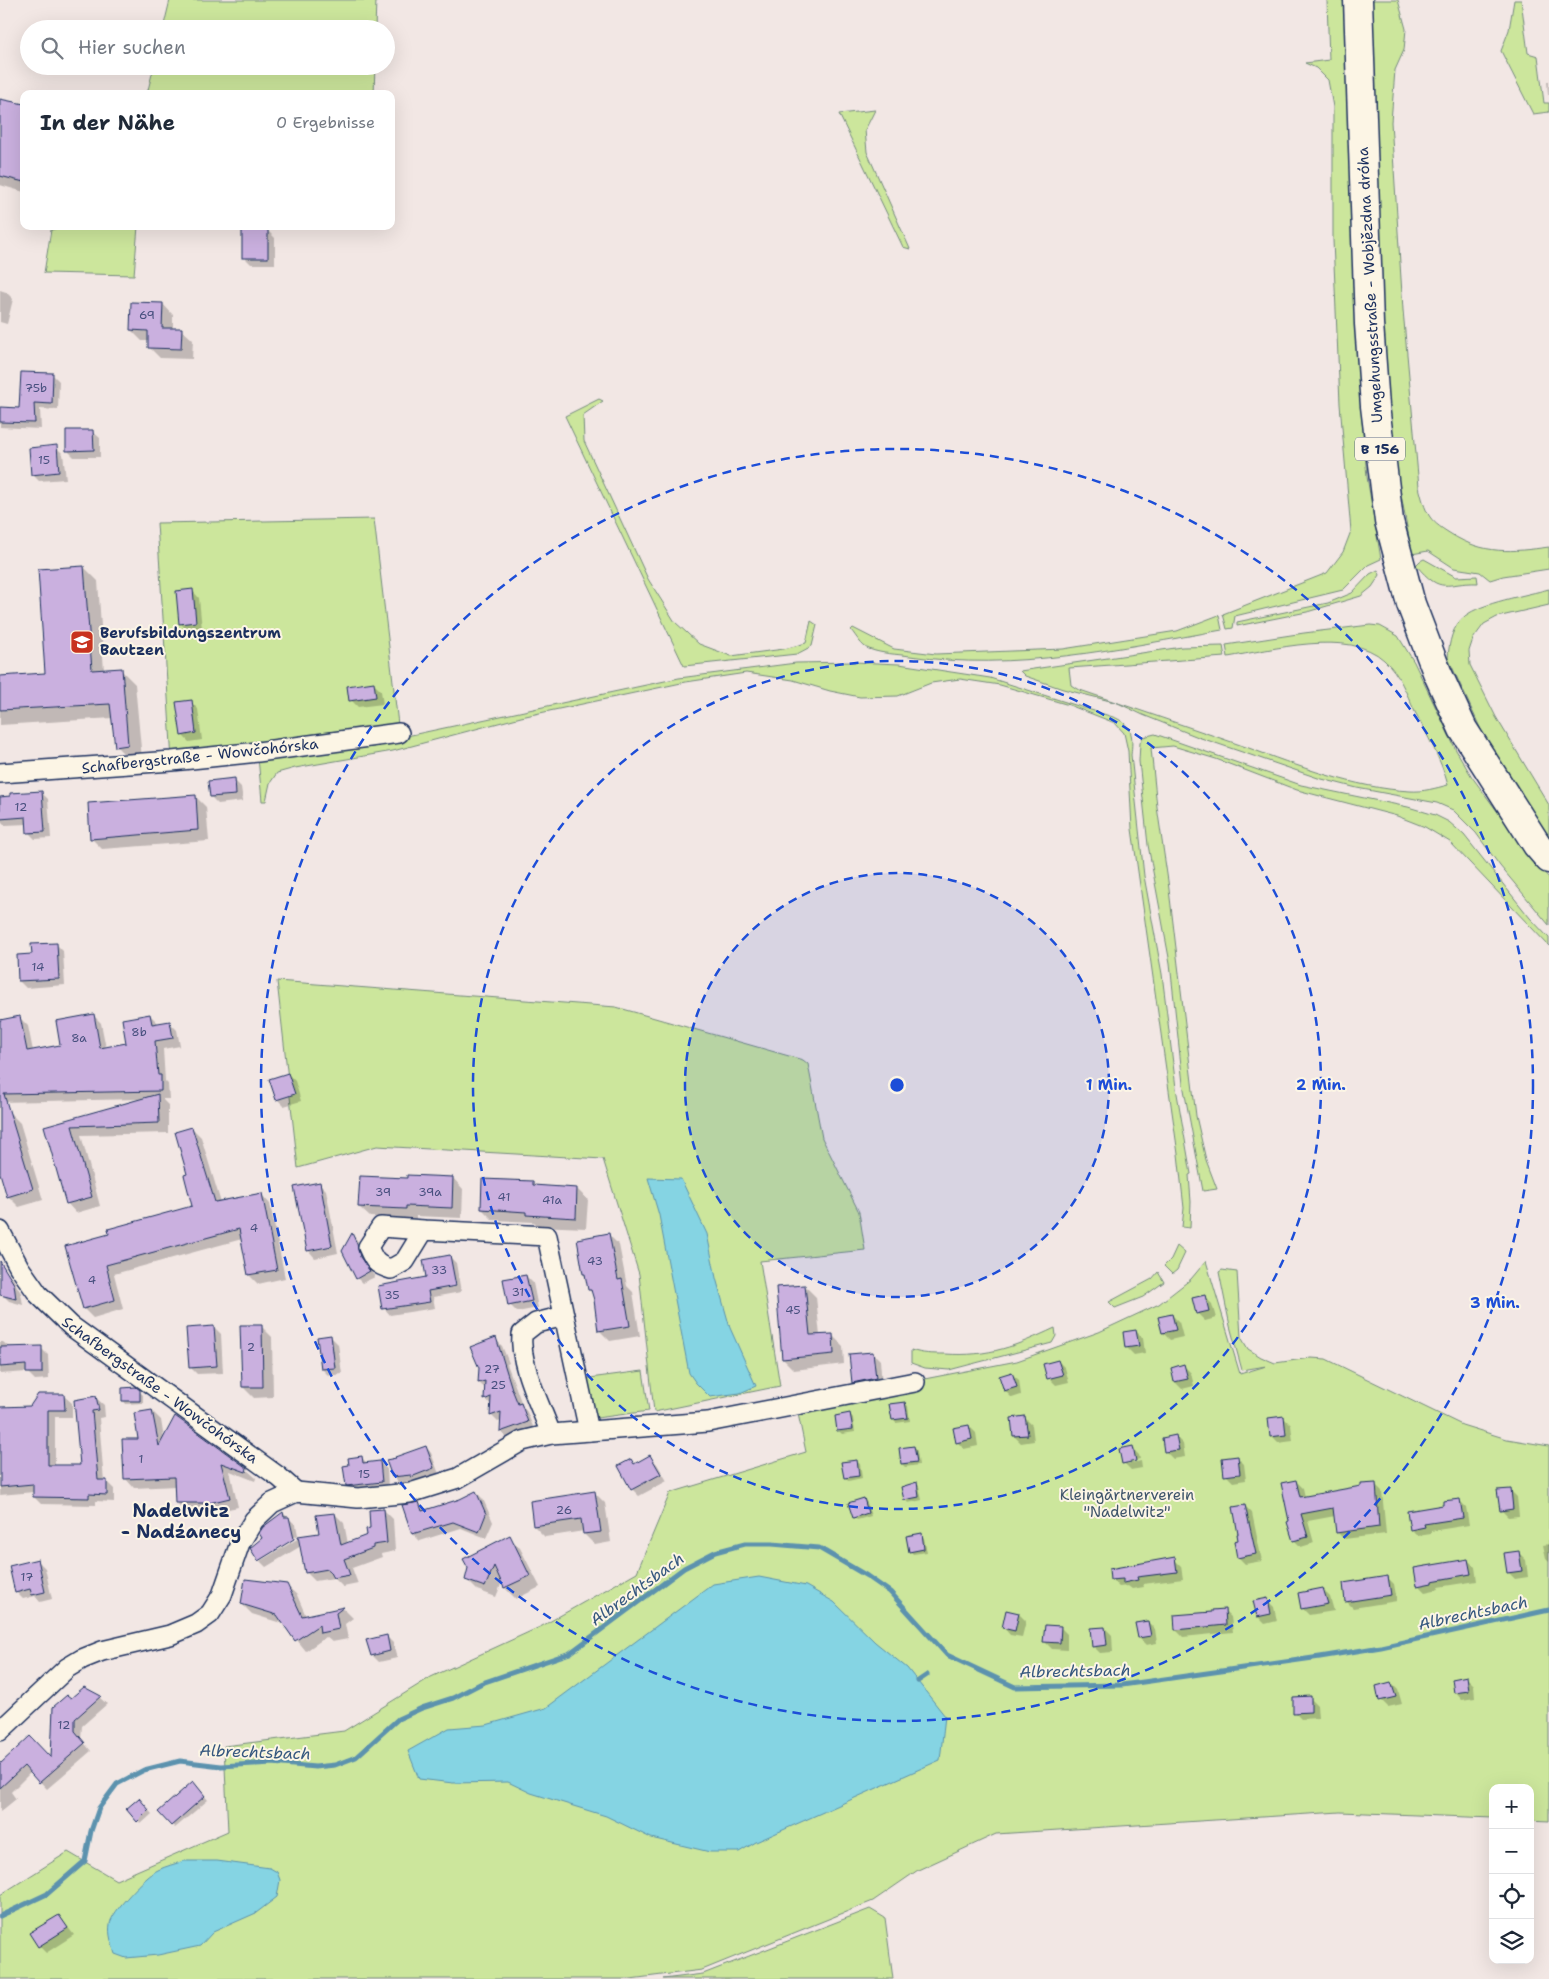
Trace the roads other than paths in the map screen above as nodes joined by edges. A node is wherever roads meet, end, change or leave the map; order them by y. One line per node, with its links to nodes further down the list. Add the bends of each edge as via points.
1 (1358, 0): 4 (main road, Umgehungsstraße - Wobjězdna dróha / B 156, via 1369,324 1389,522 1410,604 1463,729)
2 (399, 733): 3 (street, Schafbergstraße - Wowčohórska, via 172,761)
3 (0, 773)
4 (1549, 859)
5 (424, 1230): 7 (street, via 547,1236)
6 (0, 1231): 11 (street, Schafbergstraße - Wowčohórska, via 38,1294 71,1326)
7 (564, 1316): 9 (street); 10 (street, via 536,1323 522,1334 525,1364)
8 (915, 1382): 9 (street, via 708,1422)
9 (589, 1431): 10 (street)
10 (551, 1434): 11 (street, via 522,1441 458,1478 410,1493 358,1498)
11 (296, 1492): 12 (street, via 272,1503 254,1520 240,1543 222,1595 210,1614 170,1635 82,1658 67,1668)
12 (0, 1731)

